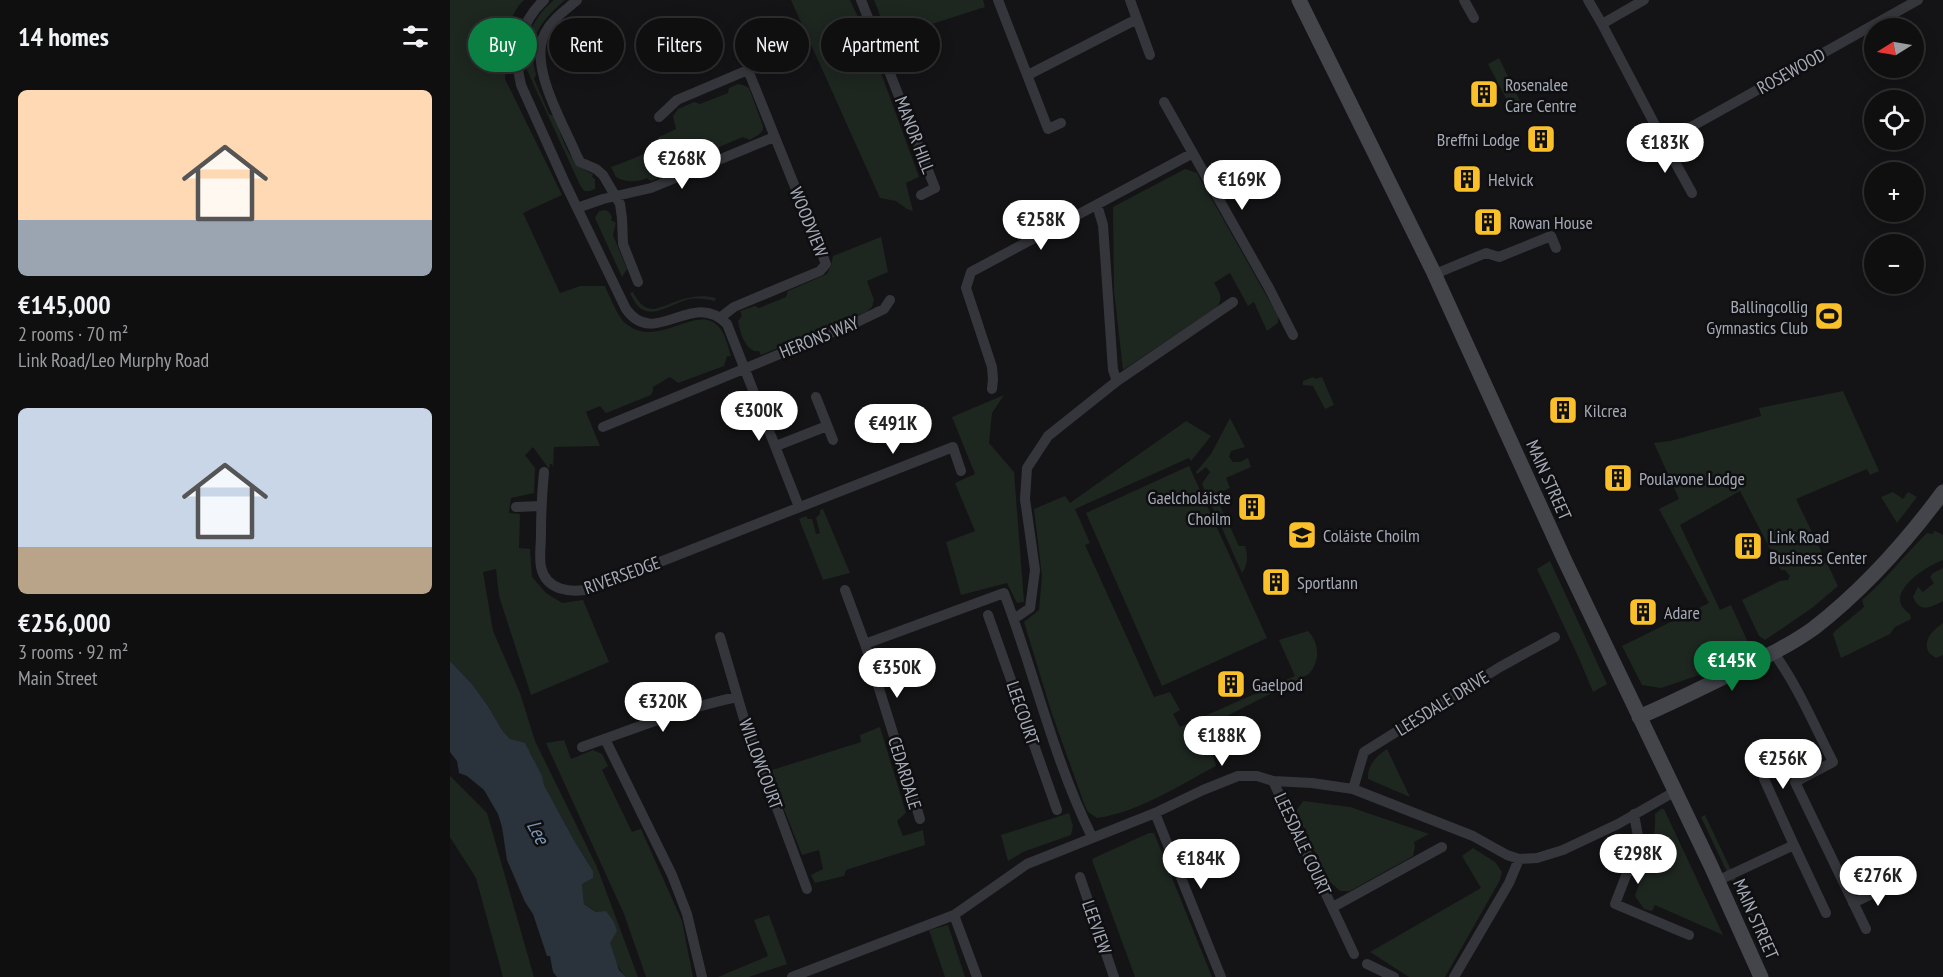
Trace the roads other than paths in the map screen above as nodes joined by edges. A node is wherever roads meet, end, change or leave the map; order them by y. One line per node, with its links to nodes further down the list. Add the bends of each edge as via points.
1 (544, 0): 28 (street, via 527,19 516,68)
2 (577, 0): 26 (street, via 544,34 540,63 580,162 596,169)
3 (861, 0): 25 (street, MANOR HILL, via 935,188)
4 (998, 0): 17 (street)
5 (1130, 0): 12 (street)
6 (1299, 0): 30 (main road, MAIN STREET)
7 (1464, 0): 11 (street)
8 (1588, 0): 13 (street)
9 (1644, 0): 13 (street)
10 (1918, 0): 22 (street, ROSEWOOD)
11 (1474, 18)
12 (1137, 19): 14 (street); 17 (street)
13 (1602, 24): 22 (street)
14 (1150, 55)
15 (743, 72): 19 (street, via 677,100)
16 (749, 72): 21 (street, WOODVIEW)
17 (1028, 75): 20 (street, via 1048,129)
18 (1164, 102): 23 (street)
19 (659, 117)
20 (1061, 123)
21 (774, 137): 26 (street, via 651,188); 34 (street, WOODVIEW, via 826,264 820,271 734,307)
22 (1664, 142): 24 (street)
23 (1192, 153): 27 (street); 35 (street)
24 (1692, 193)
25 (921, 195)
26 (615, 196): 28 (street); 31 (street, via 620,204 622,244)
27 (1097, 205): 37 (street, via 1103,225 1113,370); 38 (street, via 971,272 966,288 992,367)
28 (577, 208): 34 (street, via 633,318 642,324 660,323 701,311)
29 (1556, 248): 30 (street, via 1551,236 1499,257 1486,253)
30 (1435, 274): 60 (main road, MAIN STREET)
31 (638, 282)
32 (890, 300): 36 (street, HERONS WAY, via 884,309 862,320)
33 (1233, 302): 37 (street)
34 (721, 317): 36 (street)
35 (1293, 335)
36 (744, 368): 41 (street); 43 (street)
37 (1117, 381): 52 (street, via 1048,436 1027,468 1025,499 1035,570 1030,608)
38 (992, 390)
39 (816, 398): 40 (street)
40 (827, 426): 42 (street); 43 (street)
41 (603, 427)
42 (833, 440)
43 (776, 446): 49 (street)
44 (961, 471): 49 (street, RIVERSEDGE, via 952,447)
45 (543, 472): 48 (street, RIVERSEDGE)
46 (1943, 492): 56 (main road, via 1901,545 1843,603 1813,628)
47 (516, 507): 48 (street)
48 (541, 507): 49 (street, RIVERSEDGE, via 543,574 564,591 577,592)
49 (799, 507)
50 (845, 590): 55 (street, CEDARDALE)
51 (988, 615): 59 (street, LEECOURT)
52 (1014, 620): 55 (street, via 1004,593); 58 (street)
53 (720, 637): 57 (street, WILLOWCOURT)
54 (1555, 637): 65 (street, LEESDALE DRIVE, via 1364,752)
55 (865, 644): 70 (street, CEDARDALE)
56 (1773, 652): 60 (main road); 79 (street, via 1833,762 1795,782)
57 (737, 698): 61 (street, via 666,716); 78 (street, WILLOWCOURT)
58 (1042, 711): 59 (street); 71 (street)
59 (1024, 717): 67 (street, LEECOURT)
60 (1639, 717): 66 (main road, MAIN STREET)
61 (605, 739): 62 (street); 87 (street, via 672,875 687,914)
62 (582, 747)
63 (1764, 779): 72 (street)
64 (1273, 781): 65 (street); 68 (street, via 1238,776); 80 (street, LEESDALE COURT)
65 (1353, 789): 74 (street, via 1473,836)
66 (1674, 792): 69 (street); 76 (main road, MAIN STREET)
67 (1057, 810)
68 (1155, 813): 71 (street); 91 (street)
69 (1634, 814): 74 (street, via 1563,850); 84 (street, via 1639,842 1615,904)
70 (920, 819)
71 (1092, 837): 82 (street, via 1027,864)
72 (1794, 844): 76 (street); 81 (street)
73 (1442, 847): 80 (street, LEESDALE COURT)
74 (1519, 859): 93 (street, via 1509,884)
75 (1080, 877): 90 (street, LEEVIEW)
76 (1717, 881): 94 (main road, MAIN STREET)
77 (1891, 885): 79 (street)
78 (807, 889)
79 (1853, 903): 83 (street)
80 (1333, 908): 85 (street, LEESDALE COURT)
81 (1826, 913)
82 (954, 915): 88 (street); 89 (street)
83 (1866, 929)
84 (1689, 934)
85 (1354, 954)
86 (1367, 964): 92 (street)
87 (702, 977)
88 (792, 977)
89 (977, 977)
90 (1114, 977)
91 (1221, 977)
92 (1394, 977)
93 (1454, 977)
94 (1761, 977)

